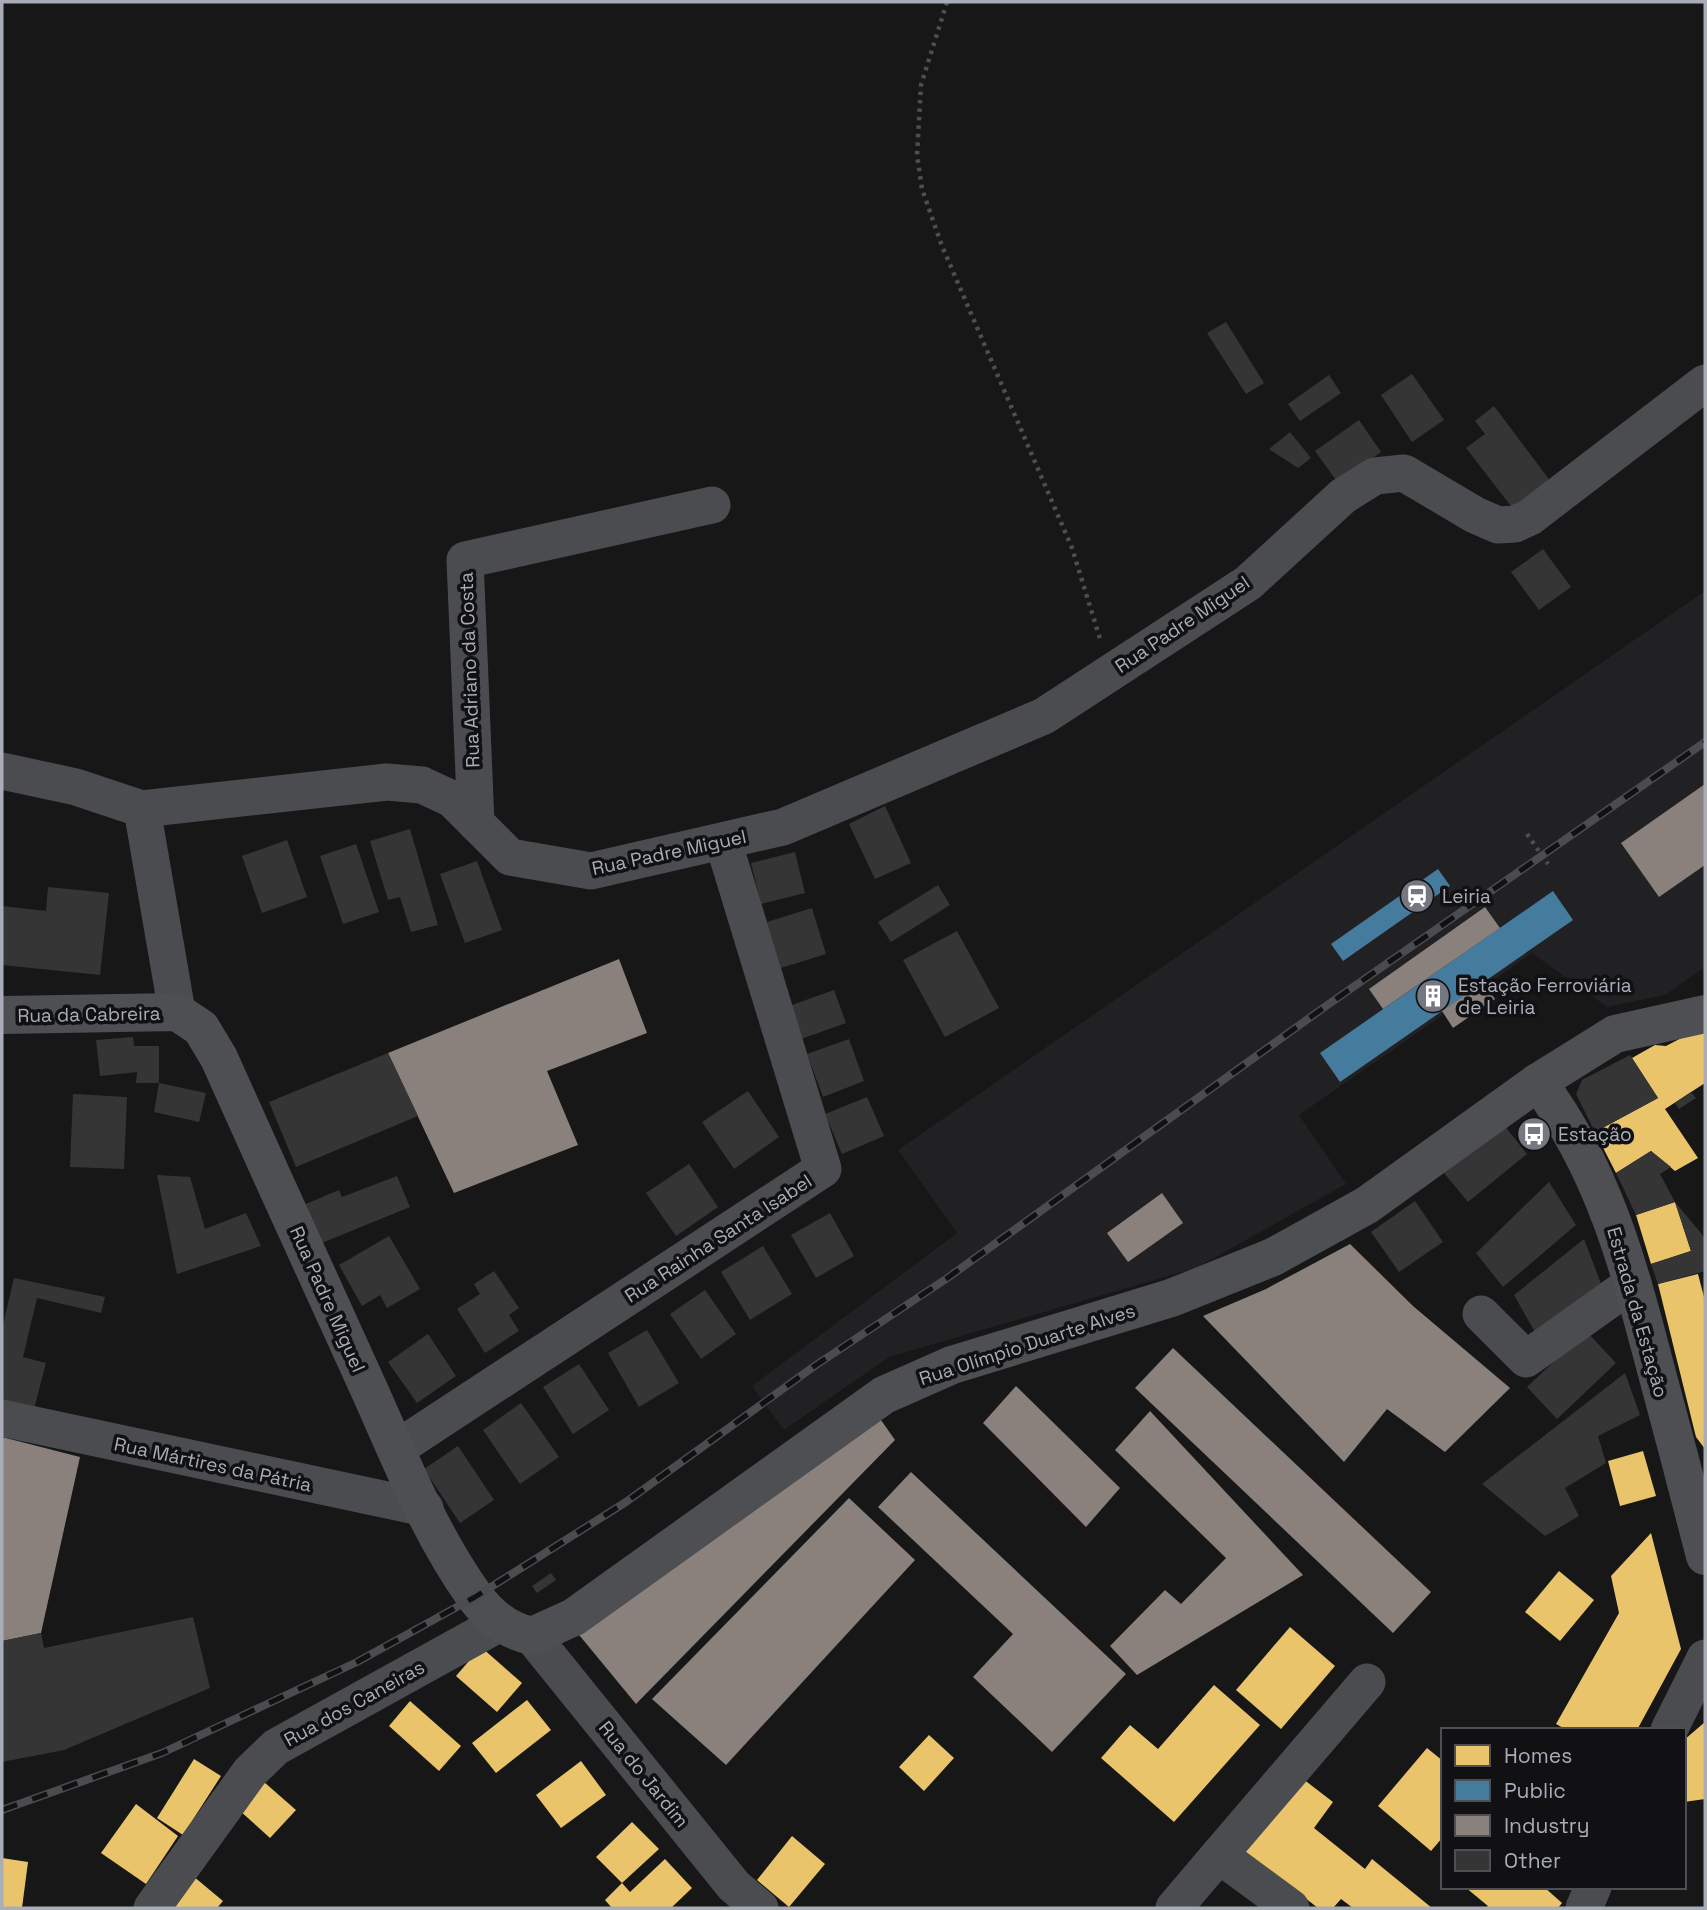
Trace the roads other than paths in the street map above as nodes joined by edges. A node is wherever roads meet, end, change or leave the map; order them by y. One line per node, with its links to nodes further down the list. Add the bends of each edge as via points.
1 (1705, 383): 6 (street, Rua Padre Miguel, via 1515,524 1498,525 1475,515 1404,473 1375,475 1343,496 1248,583 1044,716 783,827)
2 (712, 505): 5 (street, Rua Adriano da Costa, via 465,560)
3 (2, 771): 4 (street, via 76,786)
4 (142, 809): 5 (street, Rua Padre Miguel, via 387,782 422,785 452,799); 7 (street)
5 (476, 823): 6 (street, Rua Padre Miguel, via 510,857 592,871)
6 (723, 841): 14 (street, Rua Rainha Santa Isabel, via 823,1169)
7 (177, 1012): 9 (main road, Rua da Cabreira); 14 (main road, Rua Padre Miguel, via 201,1028 219,1058)
8 (1705, 1014): 10 (main road, Rua Olímpio Duarte Alves, via 1615,1034)
9 (2, 1015)
10 (1538, 1082): 11 (main road, Estrada da Estação, via 1591,1166); 18 (main road, Rua Olímpio Duarte Alves, via 1367,1205 1273,1257 1171,1298 952,1365 884,1395 574,1617)
11 (1633, 1283): 12 (street, via 1526,1359); 15 (main road, Estrada da Estação)
12 (1481, 1314)
13 (2, 1418): 16 (street, Rua Mártires da Pátria)
14 (396, 1449): 16 (main road, Rua Padre Miguel)
15 (1699, 1505): 17 (main road, Estrada da Estação)
16 (425, 1508): 18 (main road, Rua Padre Miguel, via 468,1587)
17 (1705, 1556)
18 (516, 1629): 24 (street, Rua do Jardim); 25 (street, Rua dos Caneiras, via 276,1747 250,1772)
19 (1705, 1658): 21 (street)
20 (1367, 1682): 22 (street)
21 (1670, 1728)
22 (1219, 1855): 26 (street); 27 (street)
23 (1592, 1889): 28 (street)
24 (735, 1901)
25 (152, 1908)
26 (1174, 1908)
27 (1291, 1908)
28 (1584, 1908)

